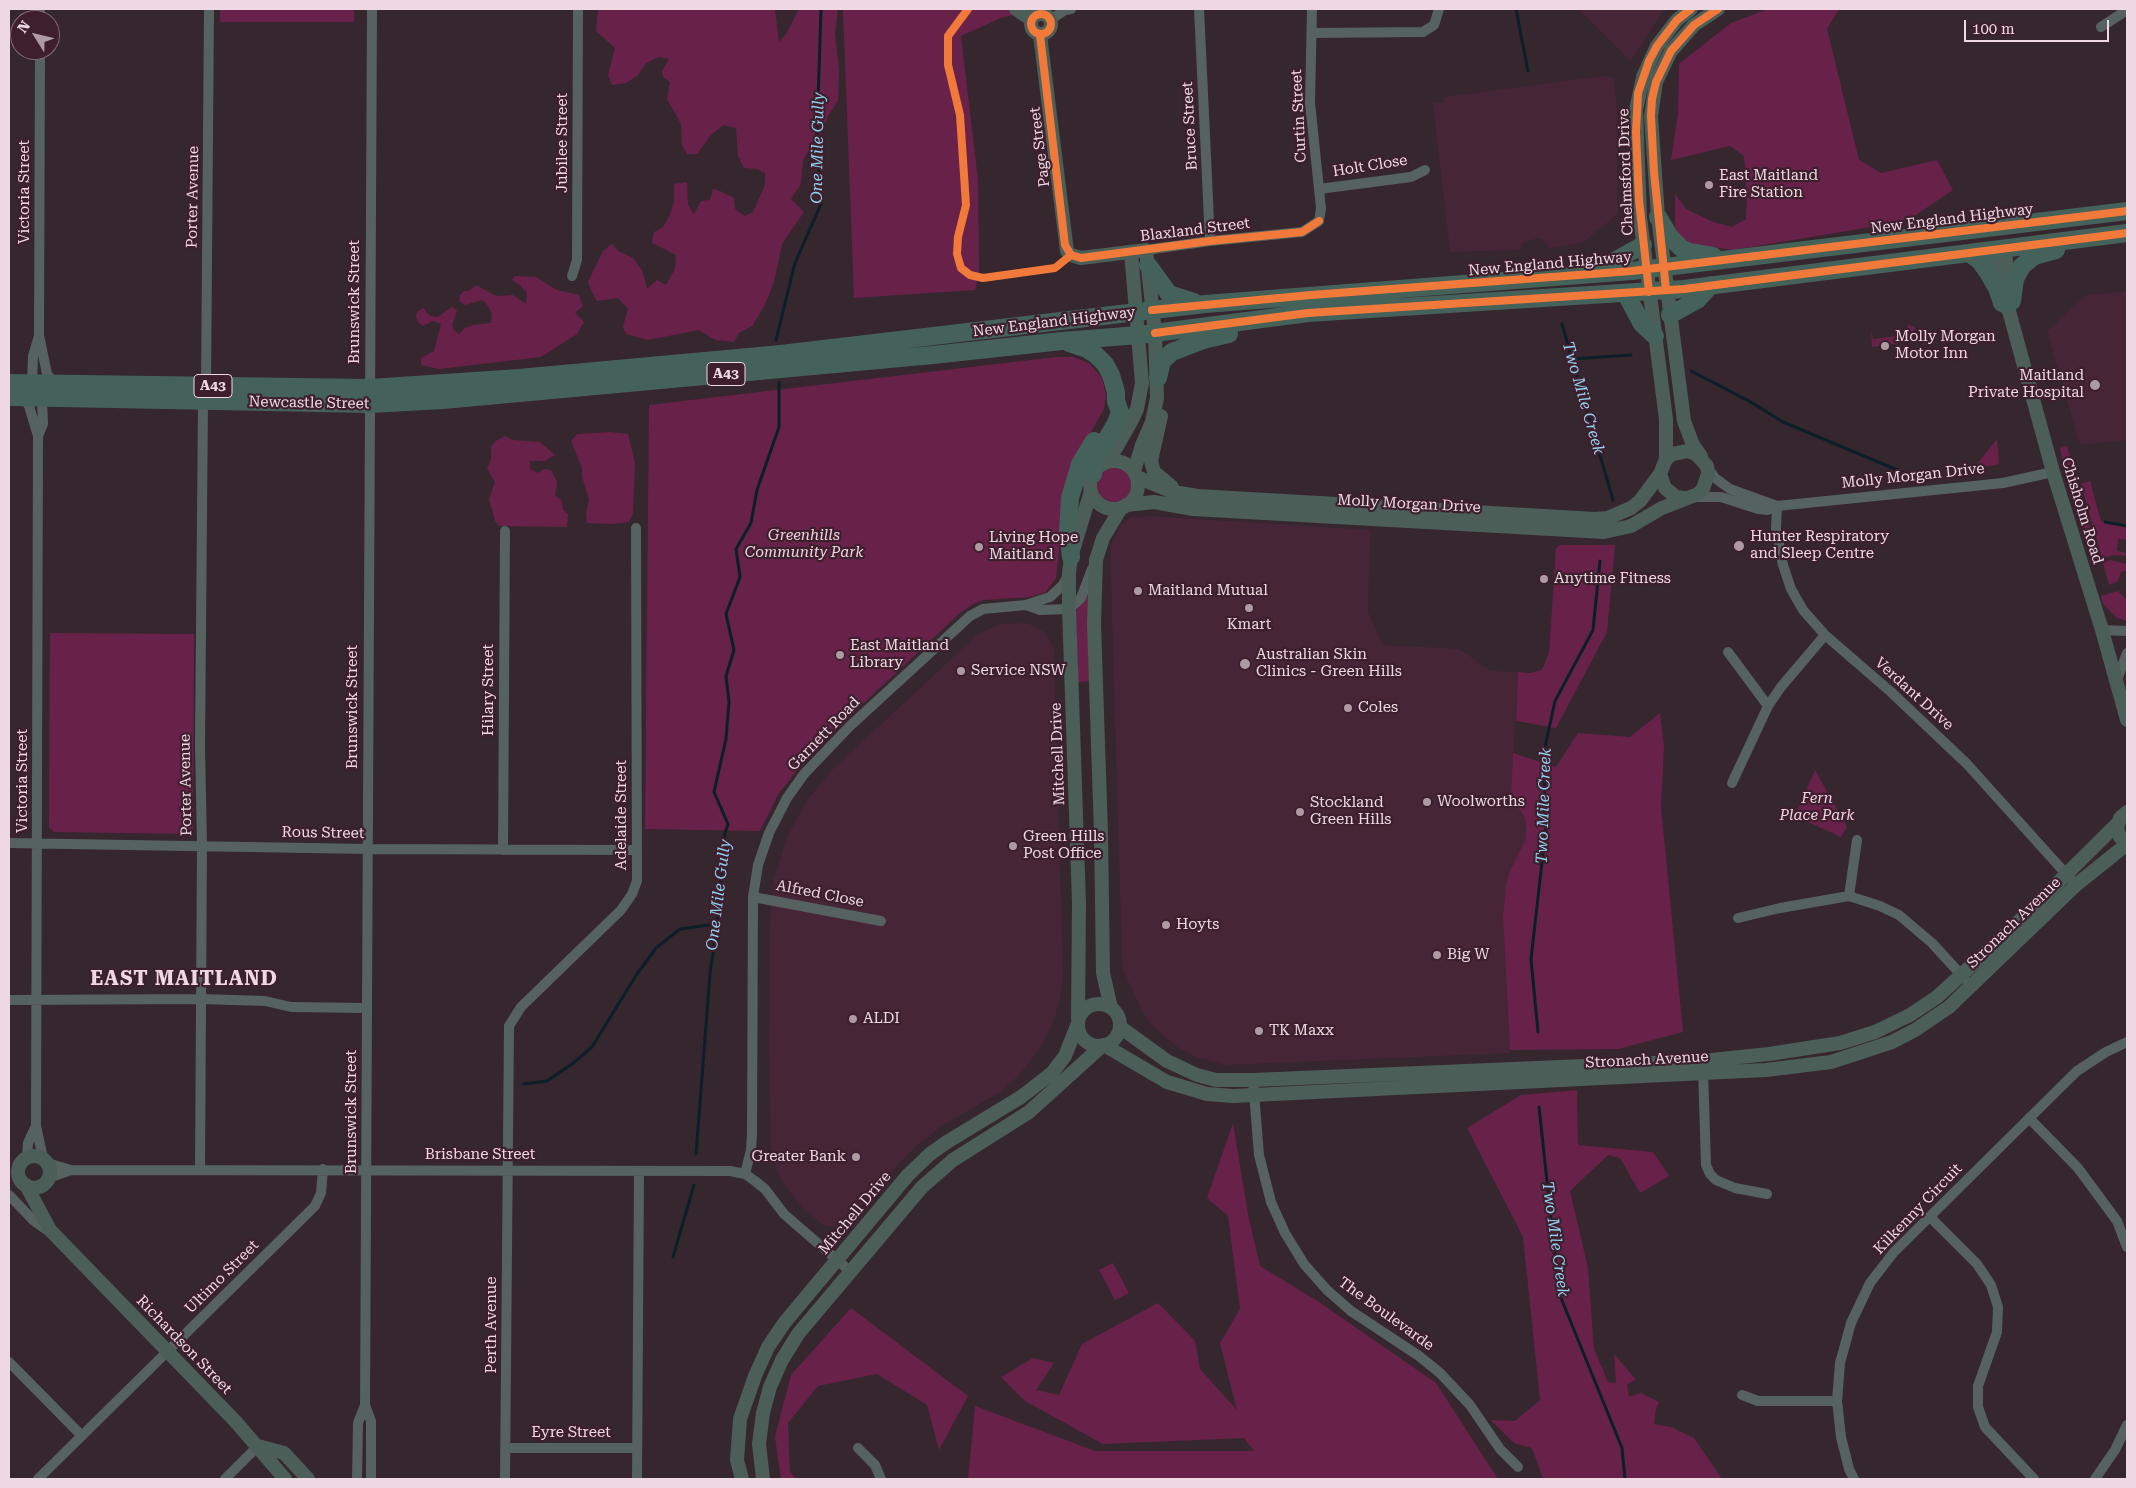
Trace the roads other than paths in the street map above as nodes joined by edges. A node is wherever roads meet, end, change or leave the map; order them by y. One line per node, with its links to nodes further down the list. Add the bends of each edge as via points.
1 (209, 9): 52 (street, Porter Avenue)
2 (372, 9): 53 (street, Brunswick Street)
3 (578, 9): 35 (street, Jubilee Street, via 577,260)
4 (1016, 9): 12 (street)
5 (1071, 9): 13 (street)
6 (1199, 9): 25 (street, Bruce Street)
7 (1312, 9): 15 (street, Curtin Street)
8 (1439, 9): 15 (street, via 1434,25 1424,32)
9 (1691, 9): 26 (street, Chelmsford Drive, via 1677,20 1657,46 1638,93 1636,132)
10 (1718, 9): 21 (street, Chelmsford Drive, via 1681,37 1656,82 1651,116)
11 (2127, 10): 14 (street)
12 (1032, 20): 13 (street, via 1042,14); 16 (street, via 1032,29)
13 (1050, 20): 16 (street, via 1049,30)
14 (2101, 27)
15 (1312, 33): 19 (street, Curtin Street, via 1310,102)
16 (1040, 35): 30 (street, Page Street, via 1065,245)
17 (40, 60): 45 (street, Victoria Street)
18 (1425, 170): 19 (street, Holt Close, via 1411,177)
19 (1319, 189): 22 (street, Curtin Street)
20 (2126, 212): 24 (highway, New England Highway / A43); 27 (highway, via 2010,236)
21 (1658, 218): 32 (highway, via 1681,248); 33 (street, Chelmsford Drive)
22 (1319, 221): 25 (street, Blaxland Street, via 1302,232)
23 (2127, 233): 27 (highway, New England Highway / A43); 40 (highway, via 2027,260 2015,279)
24 (1898, 239): 27 (highway, via 1980,238); 32 (highway, New England Highway / A43)
25 (1210, 241): 31 (street, Blaxland Street)
26 (1643, 245): 33 (street, Chelmsford Drive); 34 (highway)
27 (1997, 247): 29 (highway, New England Highway / A43); 40 (street, Chisholm Road)
28 (1130, 252): 30 (street, Blaxland Street, via 1081,258); 31 (street, Blaxland Street); 41 (street, Mitchell Drive)
29 (1969, 253): 36 (highway, New England Highway / A43); 40 (highway, via 1980,261)
30 (1071, 255)
31 (1147, 258): 39 (highway, via 1169,294); 41 (street, Mitchell Drive)
32 (1734, 260): 33 (highway, New England Highway / A43)
33 (1655, 269): 34 (highway, New England Highway / A43); 37 (street, Chelmsford Drive)
34 (1591, 275): 39 (highway, New England Highway / A43)
35 (572, 276)
36 (1711, 285): 37 (highway, New England Highway / A43); 42 (highway, via 1697,300)
37 (1658, 291): 38 (highway, New England Highway / A43); 42 (street, Chelmsford Drive); 46 (street, Chelmsford Drive)
38 (1626, 294): 43 (highway, New England Highway / A43, via 1308,313); 46 (highway, via 1642,324)
39 (1205, 304): 41 (highway, New England Highway / A43)
40 (2008, 305): 60 (street, Chisholm Road)
41 (1144, 311): 44 (street, Mitchell Drive); 49 (highway, New England Highway / A43)
42 (1670, 315): 59 (street, Chelmsford Drive, via 1684,421 1693,445)
43 (1274, 318): 44 (highway, New England Highway / A43); 48 (highway, via 1172,352 1162,361)
44 (1147, 334): 47 (highway, New England Highway / A43); 48 (street, Mitchell Drive); 63 (street, Mitchell Drive, via 1137,409)
45 (39, 335): 50 (street, Victoria Street); 51 (street, Victoria Street, via 47,374)
46 (1655, 336): 58 (street, Chelmsford Drive, via 1666,424)
47 (1062, 341): 49 (highway, New England Highway / A43); 56 (highway, via 1096,354 1114,383)
48 (1158, 378): 55 (street, Mitchell Drive)
49 (519, 386): 53 (highway, Newcastle Street / A43)
50 (17, 389): 51 (highway); 54 (highway); 57 (street, Victoria Street, via 29,406)
51 (58, 391): 52 (highway, Newcastle Street / A43); 54 (highway, Newcastle Street / A43)
52 (204, 394): 53 (highway, Newcastle Street / A43); 88 (street, Porter Avenue)
53 (370, 396): 89 (street, Brunswick Street)
54 (42, 398): 57 (street, Victoria Street, via 44,424)
55 (1157, 398): 61 (street, Mitchell Drive); 64 (street, via 1161,419 1151,461 1154,472)
56 (1116, 401): 63 (highway, via 1120,412 1094,461); 71 (highway, via 1080,464 1075,480 1068,516)
57 (38, 436): 86 (street, Victoria Street)
58 (1666, 459): 59 (street, Molly Morgan Drive, via 1680,451 1696,454); 62 (street, Molly Morgan Drive)
59 (1705, 462): 65 (street, Molly Morgan Drive, via 1707,482 1703,489); 66 (street, Molly Morgan Drive, via 1715,478 1730,489)
60 (2053, 472): 66 (street, Molly Morgan Drive, via 2003,483); 74 (street, Chisholm Road)
61 (1135, 474): 63 (street, via 1123,463 1110,462); 64 (street, Molly Morgan Drive, via 1161,488); 67 (street, via 1137,490)
62 (1660, 474): 64 (street, Molly Morgan Drive, via 1631,508 1608,518 1595,519); 65 (street, via 1664,488 1676,497)
63 (1096, 477): 67 (street, via 1100,505); 71 (street, Mitchell Drive)
64 (1186, 495)
65 (1687, 498): 66 (street, Molly Morgan Drive, via 1721,497 1758,510); 67 (street, Molly Morgan Drive, via 1631,526 1604,532 1202,509 1154,502)
66 (1776, 506): 76 (street, Verdant Drive, via 1782,565 1803,610)
67 (1124, 507): 70 (street, via 1103,538)
68 (636, 528): 91 (street, Adelaide Street)
69 (505, 531): 90 (street, Hilary Street)
70 (1096, 560): 73 (street, via 1081,598); 103 (street, via 1094,624 1103,964)
71 (1070, 565): 72 (street, Garnett Road, via 1057,592); 73 (street, Mitchell Drive)
72 (1026, 605): 73 (street, Garnett Road, via 1040,610); 94 (street, Garnett Road, via 983,609 970,616 886,692 804,774 769,833 758,865)
73 (1069, 609): 104 (street, Mitchell Drive, via 1079,904)
74 (2102, 630): 75 (street); 79 (street, Chisholm Road)
75 (2127, 631)
76 (1826, 635): 80 (street); 92 (street, Verdant Drive, via 1958,755)
77 (1728, 652): 80 (street)
78 (2127, 653): 79 (street)
79 (2116, 681): 81 (street, Chisholm Road)
80 (1768, 706): 82 (street)
81 (2127, 720)
82 (1732, 783)
83 (2124, 813): 87 (street, via 2118,833); 92 (street, Stronach Avenue)
84 (1857, 840): 93 (street)
85 (9, 843): 86 (street, Rous Street)
86 (38, 843): 88 (street, Rous Street); 101 (street, Victoria Street)
87 (2127, 843): 92 (street, Stronach Avenue)
88 (202, 845): 89 (street, Rous Street); 99 (street, Porter Avenue)
89 (368, 849): 90 (street, Rous Street); 102 (street, Brunswick Street)
90 (503, 850): 91 (street, Rous Street)
91 (637, 850): 119 (street, Adelaide Street, via 637,880 632,894 620,910 521,1008 509,1026)
92 (2071, 879): 97 (street, Stronach Avenue); 98 (street, Stronach Avenue)
93 (1849, 896): 95 (street); 97 (street, via 1898,915 1932,943)
94 (753, 897): 96 (street, Alfred Close); 121 (street, Garnett Road, via 752,1134)
95 (1738, 918)
96 (882, 921)
97 (1962, 976): 98 (street); 108 (street, Stronach Avenue, via 1910,1015 1875,1032 1840,1043)
98 (1972, 986): 108 (street, Stronach Avenue, via 1949,1007 1915,1030 1892,1042 1847,1057 1806,1066)
99 (200, 999): 101 (street); 102 (street, via 266,1000 292,1007); 115 (street, Porter Avenue)
100 (9, 1000): 101 (street)
101 (36, 1000): 112 (street, Victoria Street)
102 (367, 1008): 118 (street, Brunswick Street)
103 (1111, 1008): 104 (street, via 1092,1005 1085,1009); 105 (street)
104 (1078, 1021): 107 (street, via 1080,1034 1085,1040 1095,1046); 130 (street, Mitchell Drive, via 1065,1056 1052,1073 1021,1097 930,1154 888,1197)
105 (1120, 1027): 107 (street, via 1115,1038); 109 (street, Stronach Avenue, via 1152,1052 1197,1075 1216,1080)
106 (2127, 1042): 111 (street, Kilkenny Circuit, via 2077,1071)
107 (1104, 1045): 110 (street, Stronach Avenue, via 1158,1077 1185,1088 1207,1094); 131 (street, via 1029,1112 939,1171 904,1206)
108 (1702, 1067): 109 (street, Stronach Avenue); 110 (street, Stronach Avenue); 124 (street, via 1706,1165 1710,1174 1735,1188)
109 (1253, 1080): 110 (street, The Boulevarde)
110 (1254, 1096): 143 (street, The Boulevarde, via 1259,1155 1271,1202 1304,1264 1351,1310 1440,1373 1470,1405 1500,1449)
111 (2028, 1118): 127 (street, Kilkenny Circuit); 129 (street, via 2078,1168 2117,1221)
112 (36, 1126): 113 (street, Victoria Street); 114 (street, Victoria Street)
113 (45, 1160): 114 (street, via 35,1156); 116 (street, Brisbane Street); 122 (street, via 50,1173)
114 (19, 1162): 123 (street)
115 (200, 1169): 116 (street, Brisbane Street); 117 (street, Brisbane Street)
116 (71, 1170): 122 (street, Brisbane Street)
117 (323, 1170): 118 (street, Brisbane Street); 132 (street, Ultimo Street, via 315,1206)
118 (367, 1170): 119 (street, Brisbane Street); 136 (street, Brunswick Street)
119 (508, 1171): 120 (street, Brisbane Street); 140 (street, Perth Avenue)
120 (640, 1172): 121 (street, Brisbane Street, via 730,1171); 141 (street)
121 (745, 1174): 130 (street, via 765,1189 788,1218)
122 (46, 1181): 123 (street, via 35,1188); 126 (street)
123 (19, 1182): 126 (street, Richardson Street)
124 (1767, 1194)
125 (9, 1195): 128 (street, Richardson Street, via 34,1221)
126 (41, 1211): 128 (street, Richardson Street)
127 (1930, 1217): 135 (street, Kilkenny Circuit, via 1894,1252 1870,1283 1851,1323 1840,1363); 156 (street, via 1977,1264 1991,1285 1998,1307 1997,1332 1978,1386 1978,1407 1985,1427)
128 (55, 1236): 132 (street, Richardson Street)
129 (2127, 1247)
130 (837, 1260): 131 (street); 152 (street, Mitchell Drive, via 785,1322 768,1347 755,1376 740,1419 737,1460)
131 (850, 1272): 153 (street, via 798,1334 770,1387 762,1413 759,1444)
132 (168, 1351): 138 (street, Ultimo Street); 139 (street, Richardson Street)
133 (9, 1362): 138 (street)
134 (1742, 1395): 135 (street, via 1758,1401)
135 (1837, 1401): 155 (street, Kilkenny Circuit, via 1841,1437)
136 (365, 1405): 148 (street, Brunswick Street, via 358,1423); 149 (street, Brunswick Street, via 371,1421)
137 (2127, 1425): 157 (street)
138 (82, 1436): 144 (street, Ultimo Street)
139 (258, 1446): 145 (street); 146 (street, Richardson Street); 147 (street, via 284,1453)
140 (506, 1448): 141 (street, Eyre Street); 150 (street, Perth Avenue)
141 (637, 1448): 151 (street)
142 (858, 1448): 154 (street, via 875,1465)
143 (1518, 1467)
144 (38, 1479)
145 (225, 1479)
146 (285, 1479)
147 (308, 1479)
148 (357, 1479)
149 (371, 1479)
150 (505, 1479)
151 (636, 1479)
152 (742, 1479)
153 (762, 1479)
154 (881, 1479)
155 (1854, 1479)
156 (2034, 1479)
157 (2095, 1479)

